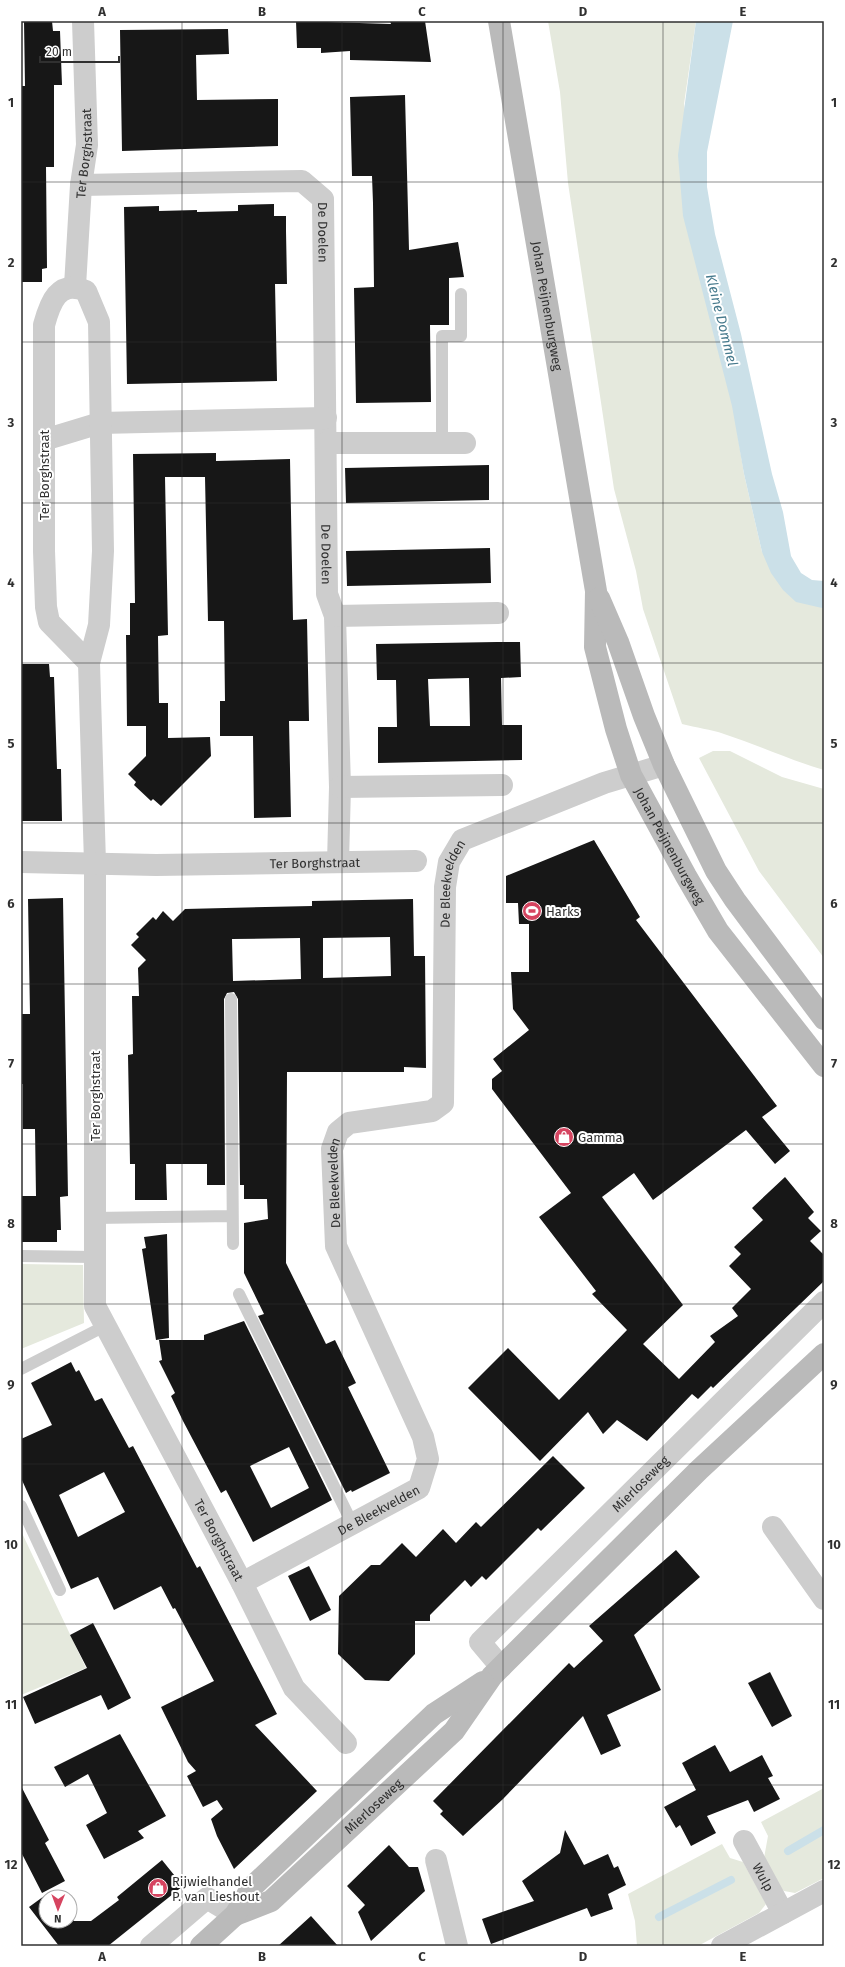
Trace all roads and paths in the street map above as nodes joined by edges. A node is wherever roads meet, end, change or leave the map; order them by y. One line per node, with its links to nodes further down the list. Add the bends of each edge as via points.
1 (83, 21): 3 (street, Ter Borghstraat, via 87,145)
2 (499, 21): 12 (main road, Johan Peijnenburgweg)
3 (81, 185): 4 (street, Ter Borghstraat); 6 (street, De Doelen, via 302,181 323,199)
4 (75, 286): 7 (street, Ter Borghstraat, via 86,291 99,322); 8 (street, Ter Borghstraat, via 61,290 50,304 44,325)
5 (461, 294): 10 (lane, via 461,336 442,336)
6 (326, 418): 7 (street); 9 (street, De Doelen)
7 (100, 423): 8 (street); 15 (street, Ter Borghstraat, via 103,551 99,625)
8 (44, 440): 15 (street, Ter Borghstraat, via 46,607 49,622)
9 (326, 443): 10 (street); 14 (street, De Doelen, via 327,594)
10 (442, 443): 11 (street)
11 (465, 443)
12 (596, 591): 16 (main road, Johan Peijnenburgweg); 17 (main road, Johan Peijnenburgweg, via 595,647 616,729)
13 (498, 613): 14 (street)
14 (335, 616): 19 (street, De Doelen)
15 (88, 663): 23 (street, Ter Borghstraat)
16 (664, 764): 17 (street, De Bleekvelden); 25 (main road, Johan Peijnenburgweg, via 716,871)
17 (631, 774): 26 (main road, Johan Peijnenburgweg, via 718,931); 38 (street, De Bleekvelden, via 462,840 449,862 445,887 443,1103 432,1111 349,1123 338,1132 332,1149 336,1246 423,1437 428,1459 419,1488)
18 (502, 786): 19 (street)
19 (340, 787): 22 (street, De Doelen)
20 (416, 861): 22 (street, Ter Borghstraat)
21 (21, 862): 23 (street)
22 (338, 862): 23 (street, Ter Borghstraat, via 156,865)
23 (95, 863): 28 (street, Ter Borghstraat)
24 (231, 999): 27 (lane)
25 (824, 1019)
26 (824, 1066)
27 (232, 1216): 28 (lane); 29 (lane)
28 (94, 1218): 31 (street, Ter Borghstraat)
29 (233, 1244)
30 (21, 1256): 31 (lane)
31 (94, 1257): 34 (street, Ter Borghstraat, via 95,1306)
32 (239, 1294): 38 (lane)
33 (824, 1302): 43 (street, Mierloseweg, via 480,1642)
34 (105, 1326): 36 (lane); 40 (street, Ter Borghstraat)
35 (824, 1354): 43 (main road, Mierloseweg, via 699,1470)
36 (21, 1369)
37 (21, 1506): 41 (lane)
38 (352, 1523): 40 (street, De Bleekvelden)
39 (773, 1527): 42 (street)
40 (242, 1583): 44 (street, Ter Borghstraat, via 294,1688)
41 (60, 1590)
42 (822, 1591)
43 (497, 1671): 49 (main road, Mierloseweg, via 454,1731 271,1901)
44 (346, 1743)
45 (744, 1841): 48 (street, Wulp)
46 (436, 1860): 52 (street)
47 (824, 1891): 48 (street)
48 (783, 1913): 53 (street)
49 (235, 1915): 50 (street, via 207,1898); 51 (main road, Mierloseweg)
50 (151, 1946)
51 (201, 1946)
52 (457, 1946)
53 (722, 1946)

